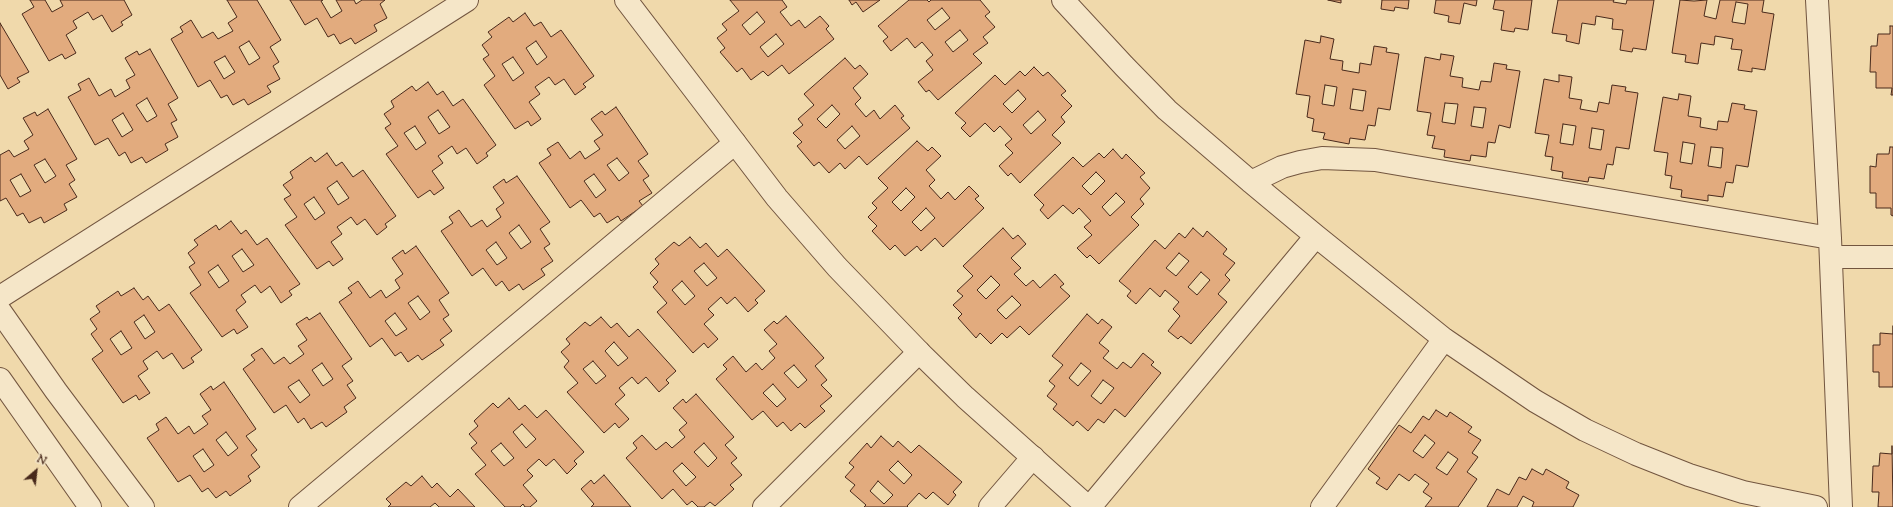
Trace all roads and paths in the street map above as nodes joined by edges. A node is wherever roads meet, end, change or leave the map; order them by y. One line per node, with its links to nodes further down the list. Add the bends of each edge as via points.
1 (467, 0): 10 (street)
2 (626, 0): 5 (street)
3 (1063, 0): 6 (street, via 1167,110)
4 (1816, 0): 8 (street)
5 (735, 143): 13 (street, via 777,198 832,261); 18 (street)
6 (1251, 182): 7 (street); 8 (street, via 1282,168 1322,158 1375,160)
7 (1316, 236): 12 (street); 21 (street)
8 (1831, 247): 9 (street); 24 (street)
9 (1893, 257)
10 (0, 297)
11 (0, 311): 17 (street)
12 (1444, 339): 22 (street); 23 (street, via 1535,401 1584,430 1636,454 1689,475 1744,492)
13 (918, 352): 15 (street); 19 (street)
14 (0, 379): 16 (street)
15 (1033, 457): 20 (street); 21 (street)
16 (90, 507)
17 (142, 507)
18 (300, 507)
19 (764, 507)
20 (990, 507)
21 (1089, 507)
22 (1322, 507)
23 (1816, 507)
24 (1841, 507)

